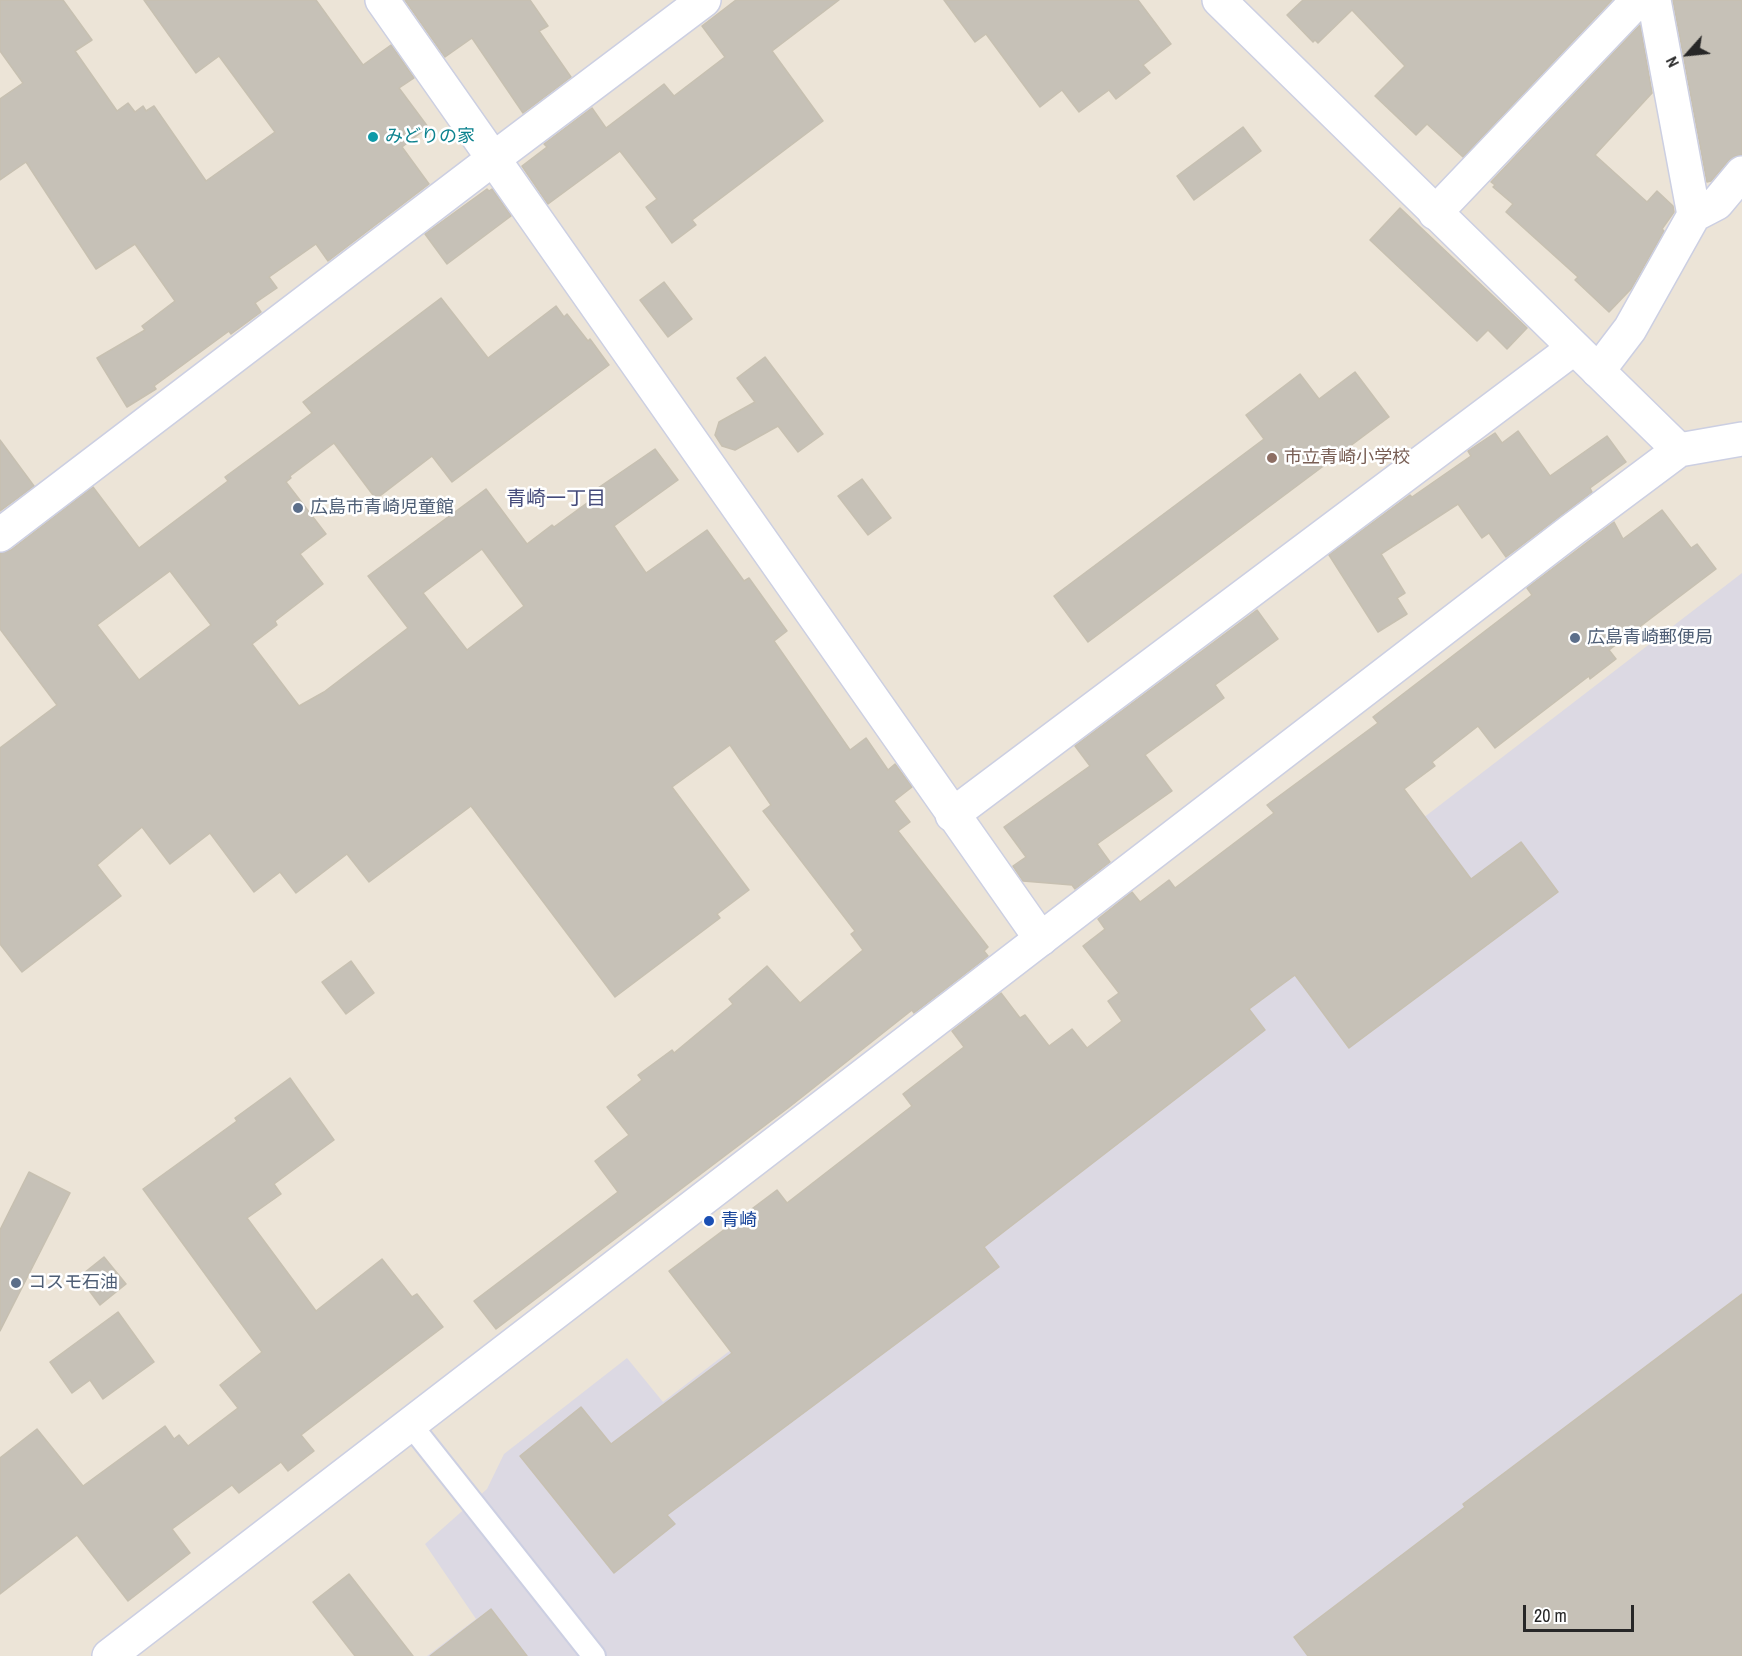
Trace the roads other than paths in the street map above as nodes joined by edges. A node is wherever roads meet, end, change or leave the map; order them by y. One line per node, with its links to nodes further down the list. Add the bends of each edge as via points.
1 (382, 0): 6 (street)
2 (704, 0): 6 (street)
3 (1219, 0): 8 (street)
4 (1638, 0): 8 (street)
5 (1654, 0): 9 (street)
6 (493, 159): 14 (street); 15 (street)
7 (1742, 173): 9 (street, via 1717,203)
8 (1435, 213): 10 (street)
9 (1694, 215): 11 (street, via 1630,329)
10 (1574, 348): 11 (street); 15 (street)
11 (1598, 371): 13 (street)
12 (1742, 439): 13 (street)
13 (1679, 450): 16 (street)
14 (0, 536)
15 (952, 815): 16 (street)
16 (1041, 939): 17 (street)
17 (410, 1424): 18 (street); 19 (lane)
18 (109, 1656)
19 (594, 1656)

